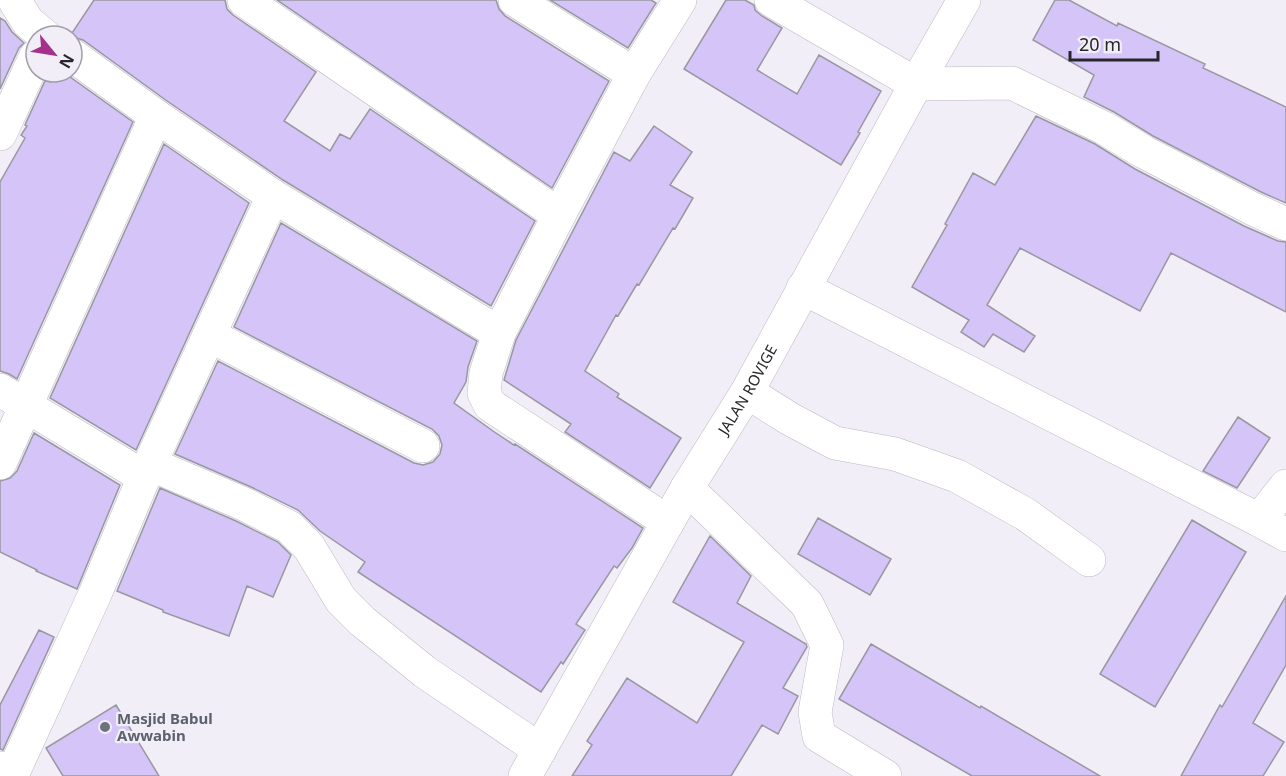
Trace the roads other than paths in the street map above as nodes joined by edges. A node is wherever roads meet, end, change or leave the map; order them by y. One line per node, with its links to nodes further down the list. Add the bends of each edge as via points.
1 (15, 0): 7 (street)
2 (244, 0): 15 (street)
3 (514, 0): 9 (street)
4 (680, 0): 9 (street)
5 (771, 0): 11 (street)
6 (964, 0): 11 (street, JALAN ROVIGE)
7 (30, 24)
8 (84, 64): 12 (street)
9 (634, 74): 15 (street)
10 (24, 82): 13 (street)
11 (916, 84): 16 (street, via 1012,83); 17 (street, JALAN ROVIGE)
12 (156, 116): 14 (street); 21 (street)
13 (0, 134)
14 (273, 196): 18 (street); 19 (street)
15 (559, 215): 18 (street)
16 (1286, 224)
17 (803, 288): 20 (street, JALAN ROVIGE); 28 (street)
18 (499, 333): 27 (street, via 486,373 484,393 490,405)
19 (209, 335): 22 (street); 24 (street)
20 (747, 392): 26 (street, JALAN ROVIGE); 29 (street, via 835,443 895,454 957,476 1025,514)
21 (13, 397): 23 (street); 24 (street)
22 (423, 446)
23 (0, 463)
24 (147, 471): 30 (street, via 244,504 289,526 309,547 341,600 362,621); 31 (street, via 95,594)
25 (1286, 486): 28 (street)
26 (687, 488): 27 (street, JALAN ROVIGE); 32 (street, via 807,604 827,645 815,712 819,736)
27 (668, 522): 30 (street, JALAN ROVIGE)
28 (1273, 528)
29 (1089, 560)
30 (533, 763)
31 (8, 773)
32 (885, 776)

